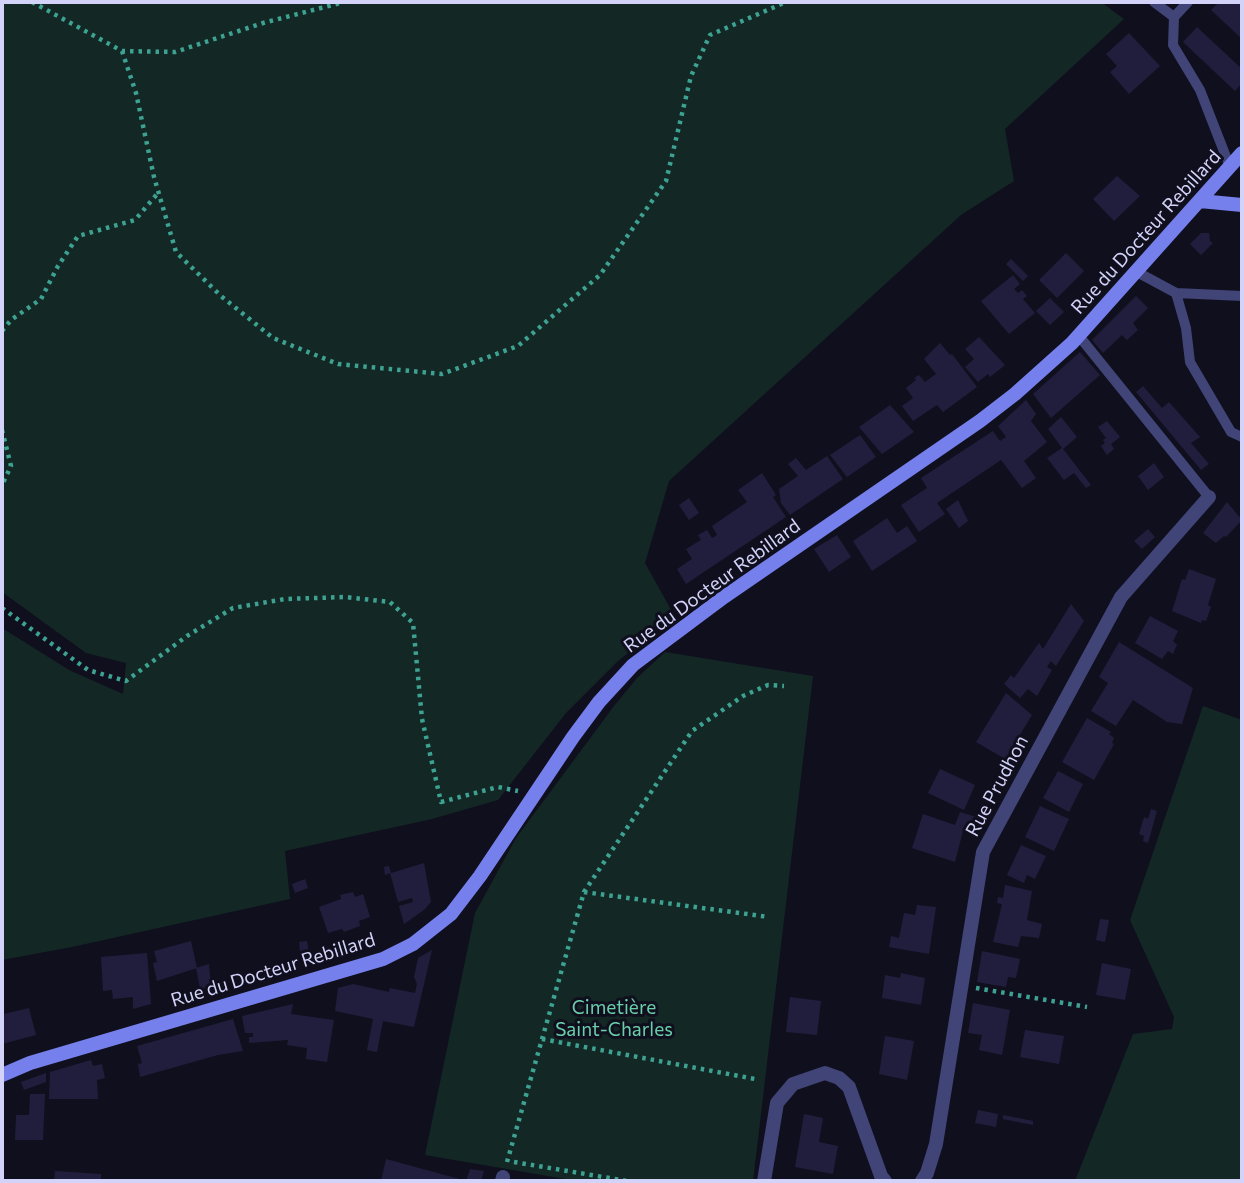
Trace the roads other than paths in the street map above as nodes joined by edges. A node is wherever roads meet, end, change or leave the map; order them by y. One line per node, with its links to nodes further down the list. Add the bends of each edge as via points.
1 (1154, 2): 3 (lane)
2 (1188, 2): 3 (lane)
3 (1174, 17): 5 (lane, via 1173,45 1200,90)
4 (1242, 153): 5 (main road, Rue du Docteur Rebillard)
5 (1230, 167): 6 (main road, Rue du Docteur Rebillard)
6 (1200, 201): 7 (main road); 8 (main road, Rue du Docteur Rebillard)
7 (1242, 205)
8 (1137, 272): 9 (lane); 11 (main road, Rue du Docteur Rebillard)
9 (1176, 293): 10 (lane); 12 (lane, via 1190,362 1231,432)
10 (1242, 296)
11 (1079, 335): 13 (lane); 14 (main road, Rue du Docteur Rebillard, via 980,421 633,665 599,702 451,914 413,944 383,959)
12 (1242, 437)
13 (1209, 497): 17 (street, Rue Prudhon, via 1121,597 983,852 936,1144)
14 (2, 1075)
15 (764, 1181): 16 (street, via 777,1103 793,1084 825,1073 849,1087)
16 (885, 1181)
17 (922, 1181)

